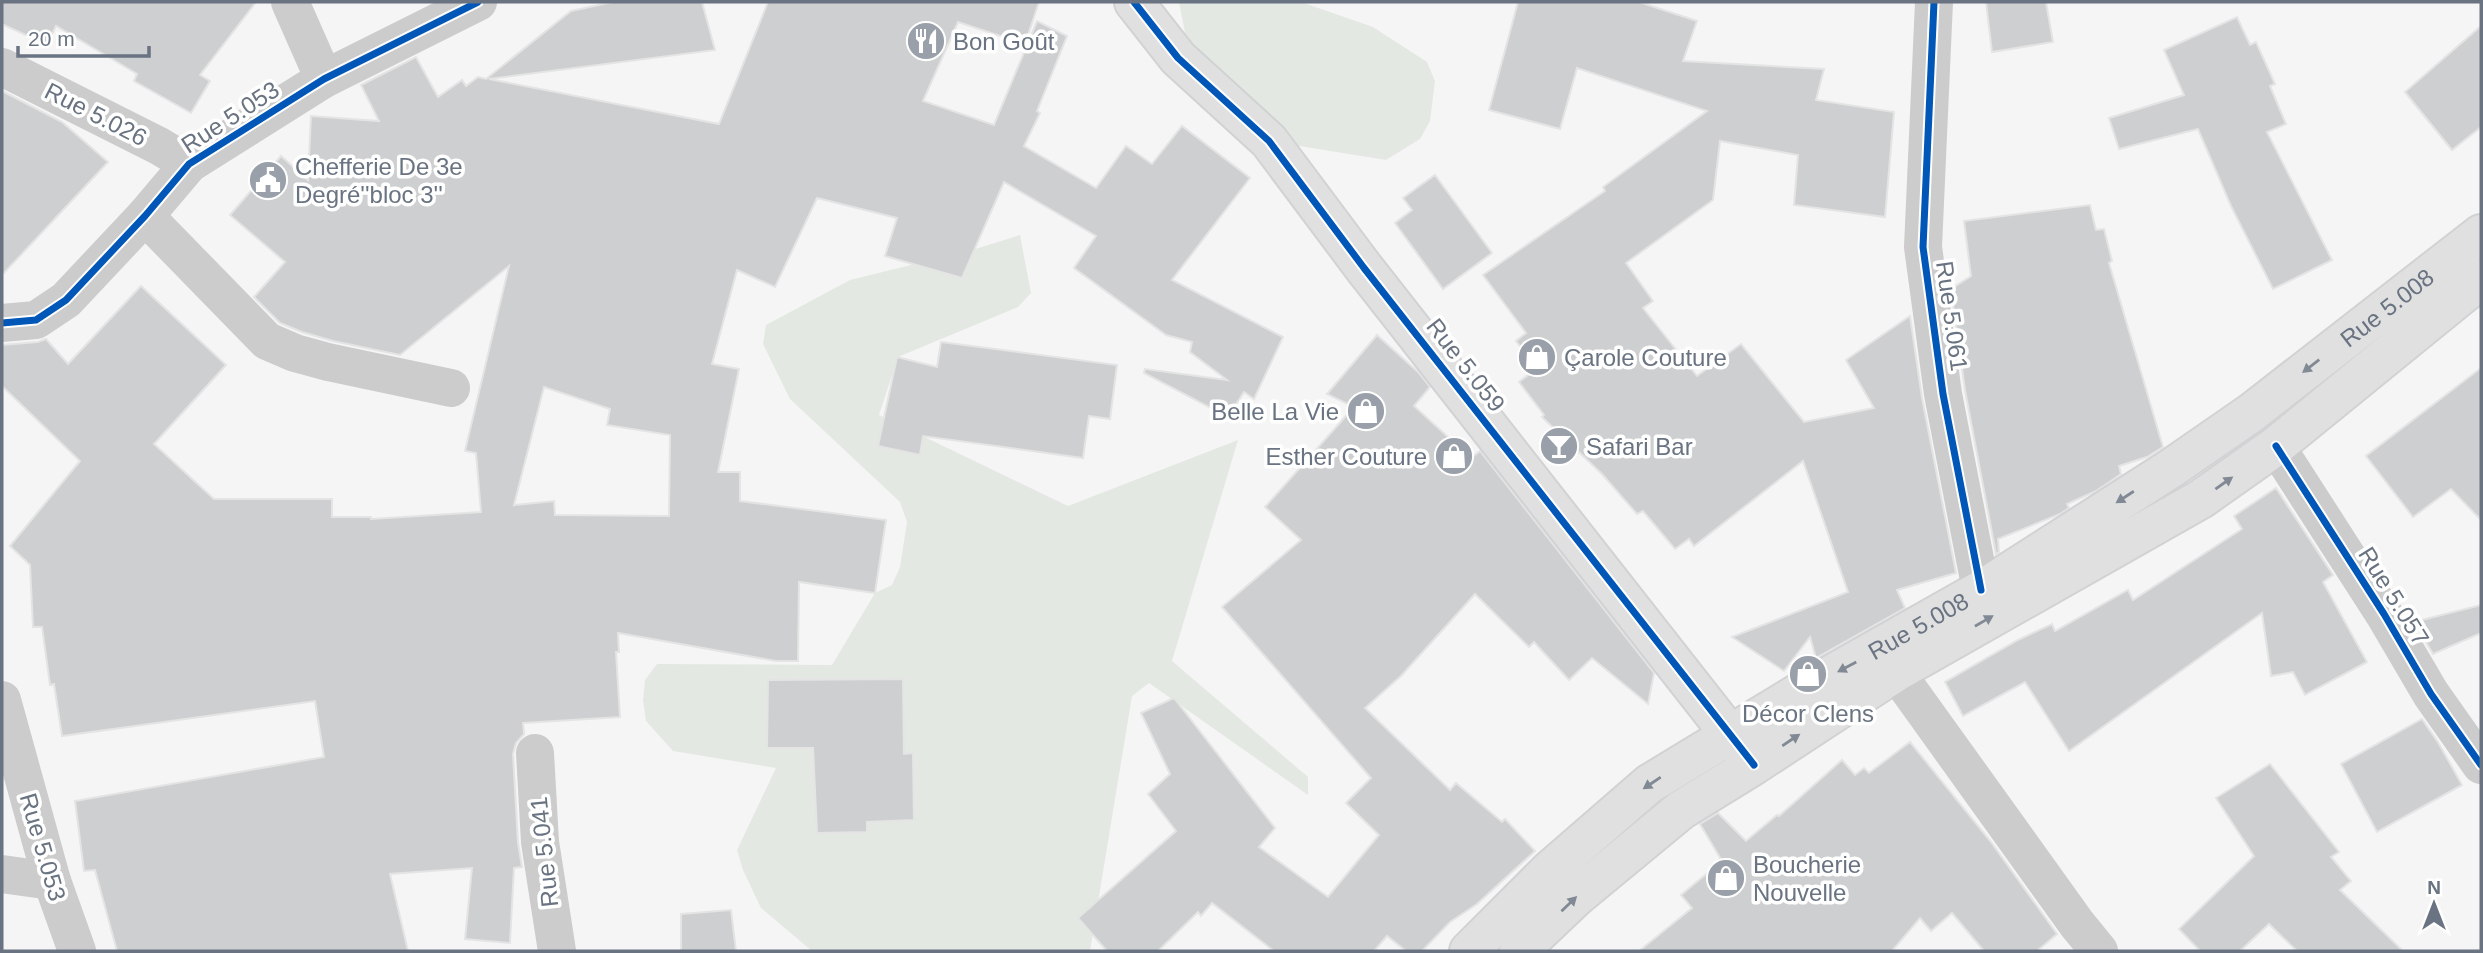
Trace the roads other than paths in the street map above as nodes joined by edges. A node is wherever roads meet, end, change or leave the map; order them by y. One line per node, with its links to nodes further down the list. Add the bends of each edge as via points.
1 (290, 2): 6 (street)
2 (478, 2): 6 (street, Rue 5.053)
3 (1134, 2): 17 (main road, Rue 5.059, via 1178,58 1269,141)
4 (1934, 2): 14 (street, Rue 5.061, via 1923,247 1943,394)
5 (2, 67): 7 (street, Rue 5.026)
6 (324, 79): 7 (street, Rue 5.053)
7 (189, 164): 8 (street, Rue 5.053)
8 (145, 216): 11 (street, Rue 5.053, via 66,300 36,320); 12 (street, via 267,341 328,362)
9 (2481, 234): 14 (main road, Rue 5.008, one-way to 14, via 2250,413)
10 (2481, 278): 13 (main road, Rue 5.008)
11 (2, 323)
12 (451, 388)
13 (2276, 446): 15 (main road, Rue 5.008, one-way to 13, via 2201,499); 19 (street, Rue 5.057, via 2431,694)
14 (1981, 590): 17 (main road, Rue 5.008, one-way to 17, via 1797,694)
15 (1896, 671): 17 (main road, Rue 5.008, one-way to 15); 26 (street)
16 (2, 701): 21 (street, Rue 5.053)
17 (1743, 750): 24 (main road, Rue 5.008, one-way to 24, via 1648,785 1550,870); 25 (main road, Rue 5.008, one-way to 17)
18 (535, 753): 23 (street, Rue 5.041, via 540,842)
19 (2481, 765)
20 (2, 874): 21 (street)
21 (52, 881): 22 (street, Rue 5.053)
22 (77, 951)
23 (556, 951)
24 (1469, 951)
25 (1520, 951)
26 (2099, 951)

